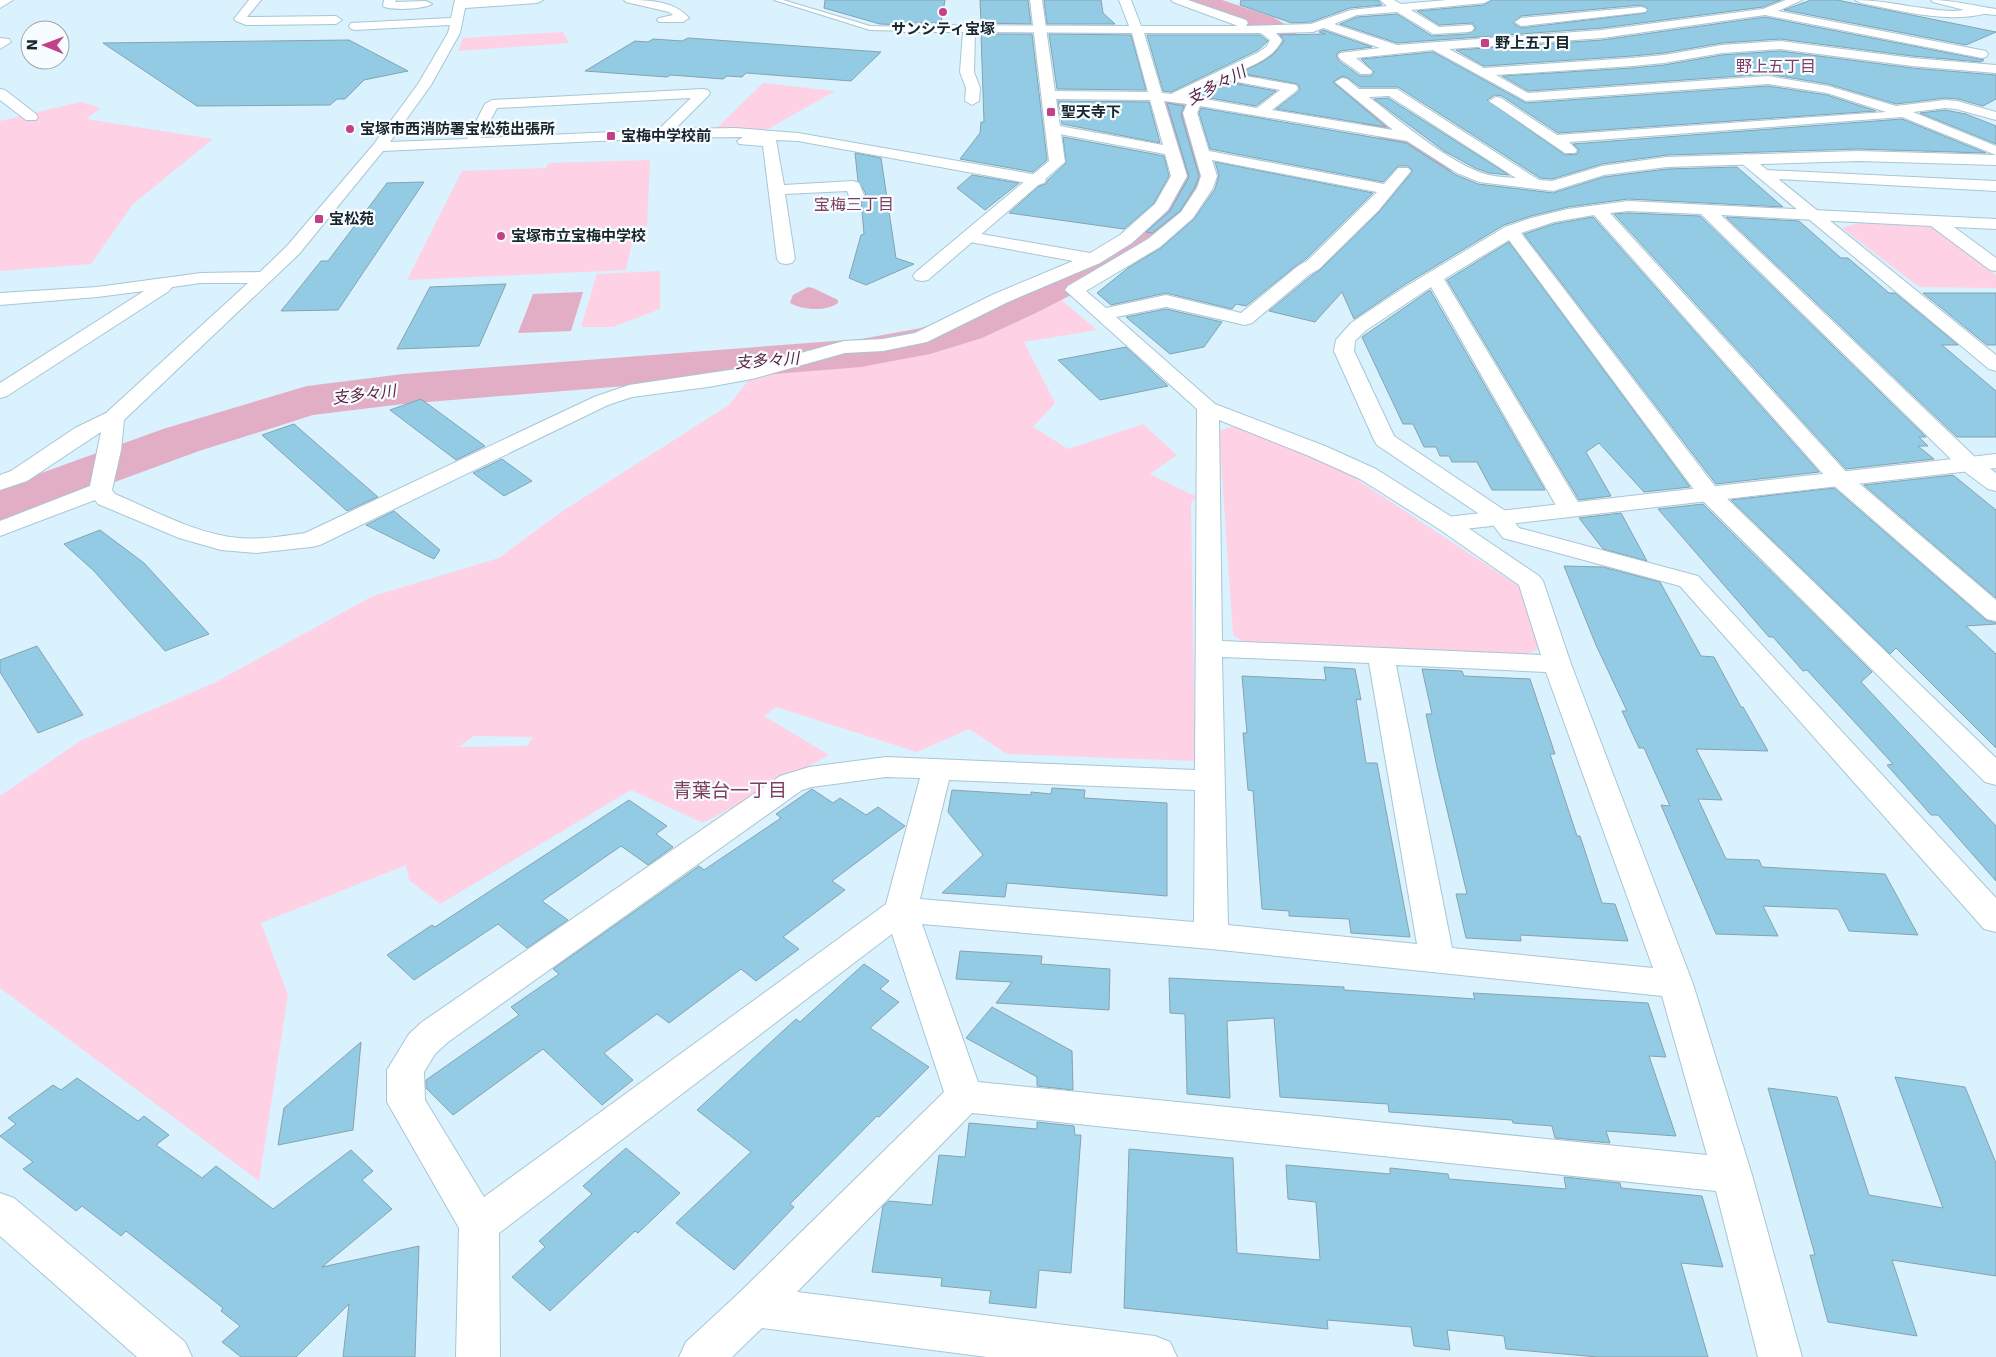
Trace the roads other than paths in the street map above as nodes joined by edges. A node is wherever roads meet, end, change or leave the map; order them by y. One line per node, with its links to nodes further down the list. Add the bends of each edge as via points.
1 (7, 0): 21 (street)
2 (255, 0): 27 (street, via 240,19)
3 (390, 0): 20 (street, via 388,6)
4 (537, 0): 18 (street)
5 (630, 0): 29 (street, via 673,9 683,18)
6 (776, 0): 19 (lane)
7 (798, 0): 19 (lane)
8 (1036, 0): 39 (street)
9 (1125, 0): 40 (street)
10 (1177, 0): 31 (street)
11 (1210, 0): 31 (street)
12 (1386, 0): 23 (street)
13 (1484, 0): 23 (street)
14 (1613, 0): 24 (street)
15 (1796, 0): 26 (street)
16 (1861, 0): 25 (street, via 1950,15)
17 (1937, 0): 25 (street)
18 (459, 2): 30 (street)
19 (786, 3): 37 (lane, via 870,28)
20 (434, 4)
21 (0, 5)
22 (288, 6): 27 (street)
23 (1399, 8): 32 (street, via 1355,12); 41 (street)
24 (1641, 10): 33 (street); 34 (street)
25 (1990, 11)
26 (1765, 12): 34 (street); 46 (street)
27 (279, 20): 28 (street)
28 (336, 20)
29 (663, 20)
30 (457, 21): 35 (street); 71 (street, via 454,33 424,85)
31 (1258, 23): 32 (street, via 1285,29 1314,28); 40 (street); 51 (street, via 1276,40 1272,48)
32 (1323, 24): 45 (street)
33 (1505, 24)
34 (1678, 24): 43 (street, via 1590,36)
35 (355, 26)
36 (1476, 27): 41 (street)
37 (908, 29): 38 (street)
38 (969, 29): 39 (street); 59 (street, via 967,72 973,88)
39 (1040, 29): 40 (street); 55 (street)
40 (1137, 31): 56 (street)
41 (1438, 31): 43 (street)
42 (1993, 43): 46 (street)
43 (1460, 45): 44 (street)
44 (1437, 47): 45 (street); 50 (street)
45 (1396, 49): 49 (street, via 1344,56)
46 (1972, 52): 47 (street)
47 (1996, 58)
48 (1996, 69): 50 (street, via 1780,45 1722,49 1632,62)
49 (1366, 72)
50 (1480, 72): 57 (street)
51 (1220, 75): 58 (street); 62 (street, via 1291,88)
52 (1342, 82): 54 (street)
53 (0, 93): 64 (street)
54 (1357, 93): 68 (street); 83 (street, via 1392,92)
55 (1048, 95): 56 (street); 65 (street)
56 (1154, 96): 58 (street); 72 (street)
57 (1526, 97): 61 (street, via 1768,80 1803,83); 69 (street, via 1496,101)
58 (1173, 98): 60 (street)
59 (972, 101)
60 (1194, 103): 62 (street); 75 (street, via 1190,113)
61 (1902, 112): 63 (street, via 1951,104); 69 (street); 73 (street)
62 (1259, 113): 68 (street)
63 (1996, 116)
64 (31, 117)
65 (1054, 129): 72 (street); 82 (street, via 1056,162)
66 (706, 132): 67 (street); 76 (street, via 705,139 770,142); 82 (street, via 798,137)
67 (662, 134): 70 (street); 70 (street, via 703,93 492,104)
68 (1411, 137): 83 (street, via 1472,175)
69 (1556, 140): 80 (street)
70 (472, 142): 71 (street)
71 (379, 147): 99 (street, via 293,250)
72 (1171, 151): 96 (street, via 1179,176 1162,207)
73 (1996, 151)
74 (790, 154): 76 (street)
75 (1202, 154): 85 (street); 96 (street, via 1209,176 1205,188 1187,214 1154,243)
76 (772, 155): 86 (street)
77 (1745, 159): 78 (street, via 1858,156); 80 (street, via 1667,162); 81 (street)
78 (1996, 160)
79 (1403, 171): 85 (street)
80 (1602, 171): 83 (street, via 1553,186)
81 (1764, 174): 84 (street); 90 (street)
82 (1038, 180): 94 (street)
83 (1535, 184)
84 (1996, 186)
85 (1387, 189): 103 (street, via 1372,208 1313,265 1245,319 1166,301)
86 (777, 190): 87 (street, via 853,186); 95 (street)
87 (856, 196)
88 (1598, 209): 89 (street, via 1628,206); 93 (street, via 1523,225); 111 (street)
89 (1706, 210): 90 (street); 110 (street)
90 (1811, 215): 91 (street); 105 (street)
91 (1935, 221): 92 (street); 97 (street)
92 (1996, 224)
93 (1511, 231): 100 (street); 115 (street)
94 (970, 237): 96 (street); 98 (street)
95 (786, 259)
96 (1099, 265): 103 (street, via 1074,290); 114 (street, via 1001,298 920,338 844,348 708,381 629,391 601,401 311,540 238,545 203,538 106,499)
97 (1996, 266)
98 (922, 276)
99 (264, 277): 101 (street); 108 (street)
100 (1434, 277): 116 (street); 117 (street, via 1358,327 1346,340 1344,351 1385,440)
101 (170, 282): 102 (street); 106 (street)
102 (11, 302): 104 (street)
103 (1102, 314): 107 (street)
104 (0, 317)
105 (1996, 366)
106 (0, 392)
107 (1208, 408): 118 (street, via 1317,450 1368,474); 121 (street)
108 (114, 418): 112 (street, via 83,433 19,476); 114 (street)
109 (1996, 461): 110 (street)
110 (1969, 464): 111 (street); 113 (street)
111 (1839, 478): 115 (street); 120 (street)
112 (0, 483)
113 (1996, 484)
114 (102, 485): 119 (street)
115 (1709, 494): 116 (street); 125 (street)
116 (1570, 509): 117 (street)
117 (1499, 517): 118 (street); 128 (street, via 1511,533 1689,581)
118 (1447, 524): 123 (street, via 1530,581)
119 (0, 529)
120 (1996, 613)
121 (1209, 648): 122 (street); 126 (street)
122 (1381, 655): 123 (street); 130 (street)
123 (1557, 664): 131 (street)
124 (937, 770): 126 (street); 127 (street); 135 (street, via 886,767 809,777 791,783 422,1044 405,1070 406,1102)
125 (1996, 775)
126 (1210, 781): 129 (street)
127 (901, 910): 129 (street); 132 (street); 135 (street)
128 (1996, 920)
129 (1211, 936): 130 (street)
130 (1437, 960): 131 (street)
131 (1676, 984): 133 (street)
132 (964, 1096): 133 (street); 136 (street)
133 (1732, 1175): 141 (street)
134 (0, 1211): 137 (street)
135 (479, 1225): 138 (street)
136 (754, 1307): 139 (street); 140 (street)
137 (170, 1357)
138 (478, 1357)
139 (701, 1357)
140 (1155, 1357)
141 (1780, 1357)

